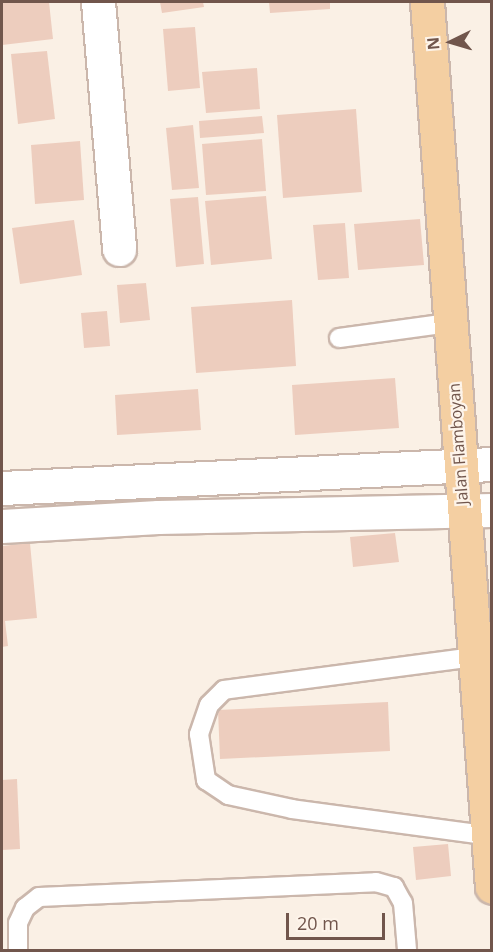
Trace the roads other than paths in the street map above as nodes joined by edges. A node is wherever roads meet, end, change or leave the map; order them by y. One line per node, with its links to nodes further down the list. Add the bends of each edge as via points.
1 (98, 2): 3 (street)
2 (427, 2): 4 (main road, Jalan Flamboyan)
3 (119, 249)
4 (449, 323): 5 (lane); 7 (main road, Jalan Flamboyan)
5 (339, 338)
6 (492, 464): 7 (street)
7 (460, 465): 8 (street); 9 (main road, Jalan Flamboyan)
8 (2, 488)
9 (477, 510): 10 (street, via 158,516); 11 (main road, Jalan Flamboyan)
10 (2, 526)
11 (474, 657): 12 (main road, Jalan Flamboyan); 12 (lane, via 224,690 209,705 199,734 206,780 228,795 292,809)
12 (490, 836): 13 (main road, Jalan Flamboyan)
13 (492, 887)
14 (18, 951): 15 (lane, via 18,923 25,908 39,897 376,882 394,887 403,903)
15 (408, 951)

